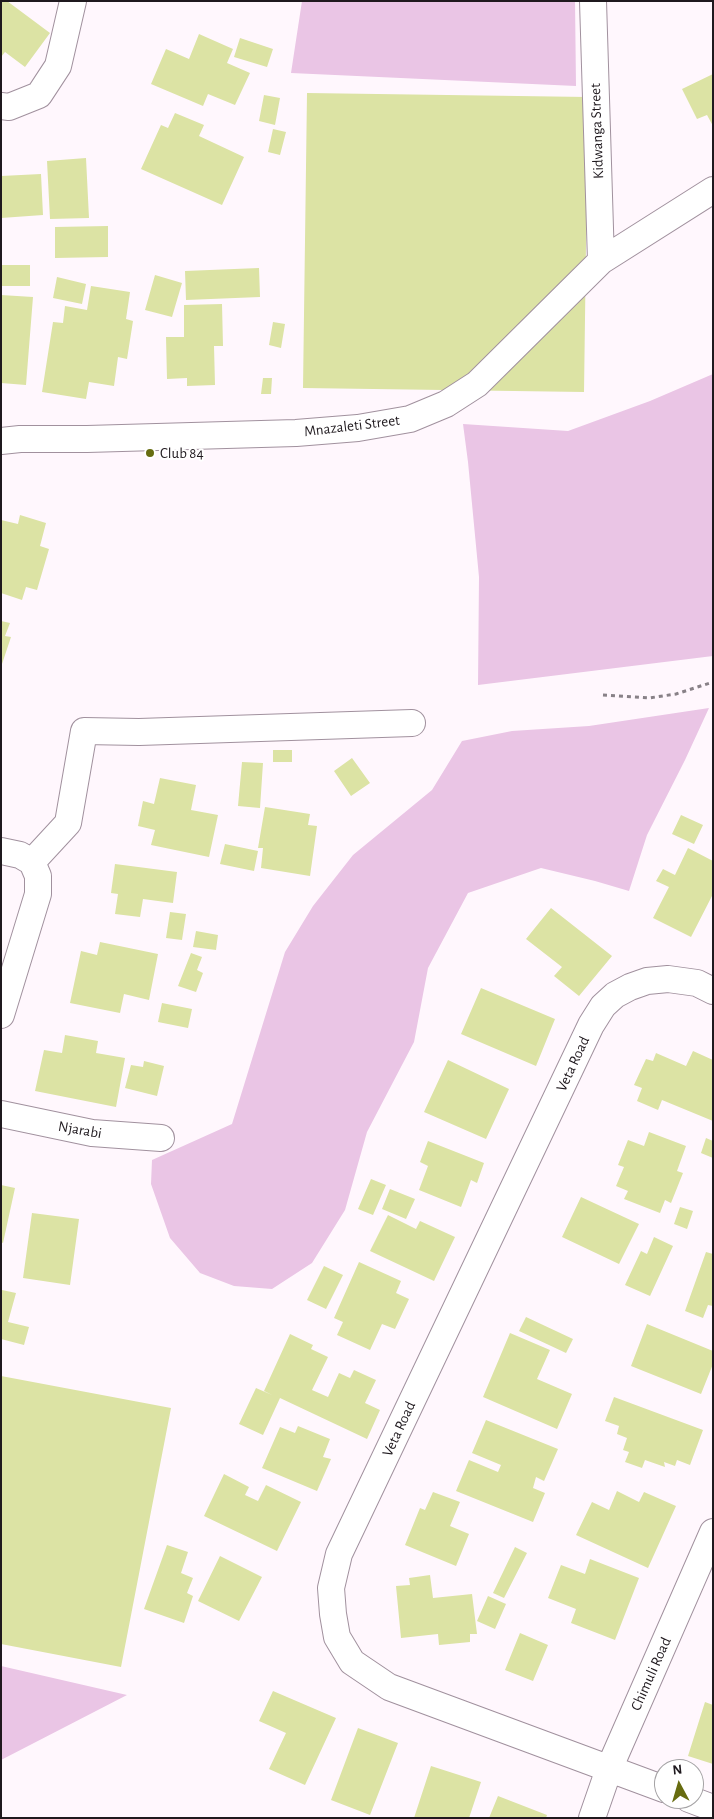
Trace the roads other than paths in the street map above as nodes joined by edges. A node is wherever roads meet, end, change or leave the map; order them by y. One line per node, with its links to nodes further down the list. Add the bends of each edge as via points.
1 (73, 1): 3 (street, via 58,66 39,95 9,107)
2 (593, 1): 5 (street, Kidwanga Street)
3 (1, 106)
4 (713, 190): 5 (street, Mnazaleti Street)
5 (601, 262): 6 (street, Mnazaleti Street, via 477,384 446,404 410,419 358,428 296,433)
6 (1, 440)
7 (412, 723): 9 (street, via 84,731 68,823)
8 (1, 851): 9 (street, via 20,855)
9 (32, 862): 11 (street, via 38,876 38,894)
10 (713, 991): 15 (street, Veta Road, via 697,983 668,979 647,981 615,995 595,1018 339,1554 331,1588 337,1637 352,1662 388,1687)
11 (1, 1015)
12 (1, 1114): 13 (street, Njarabi, via 92,1134)
13 (161, 1138)
14 (713, 1532): 15 (street, Chimuli Road)
15 (609, 1769): 16 (street, Veta Road); 17 (street, Chimuli Road)
16 (654, 1786)
17 (592, 1818)

